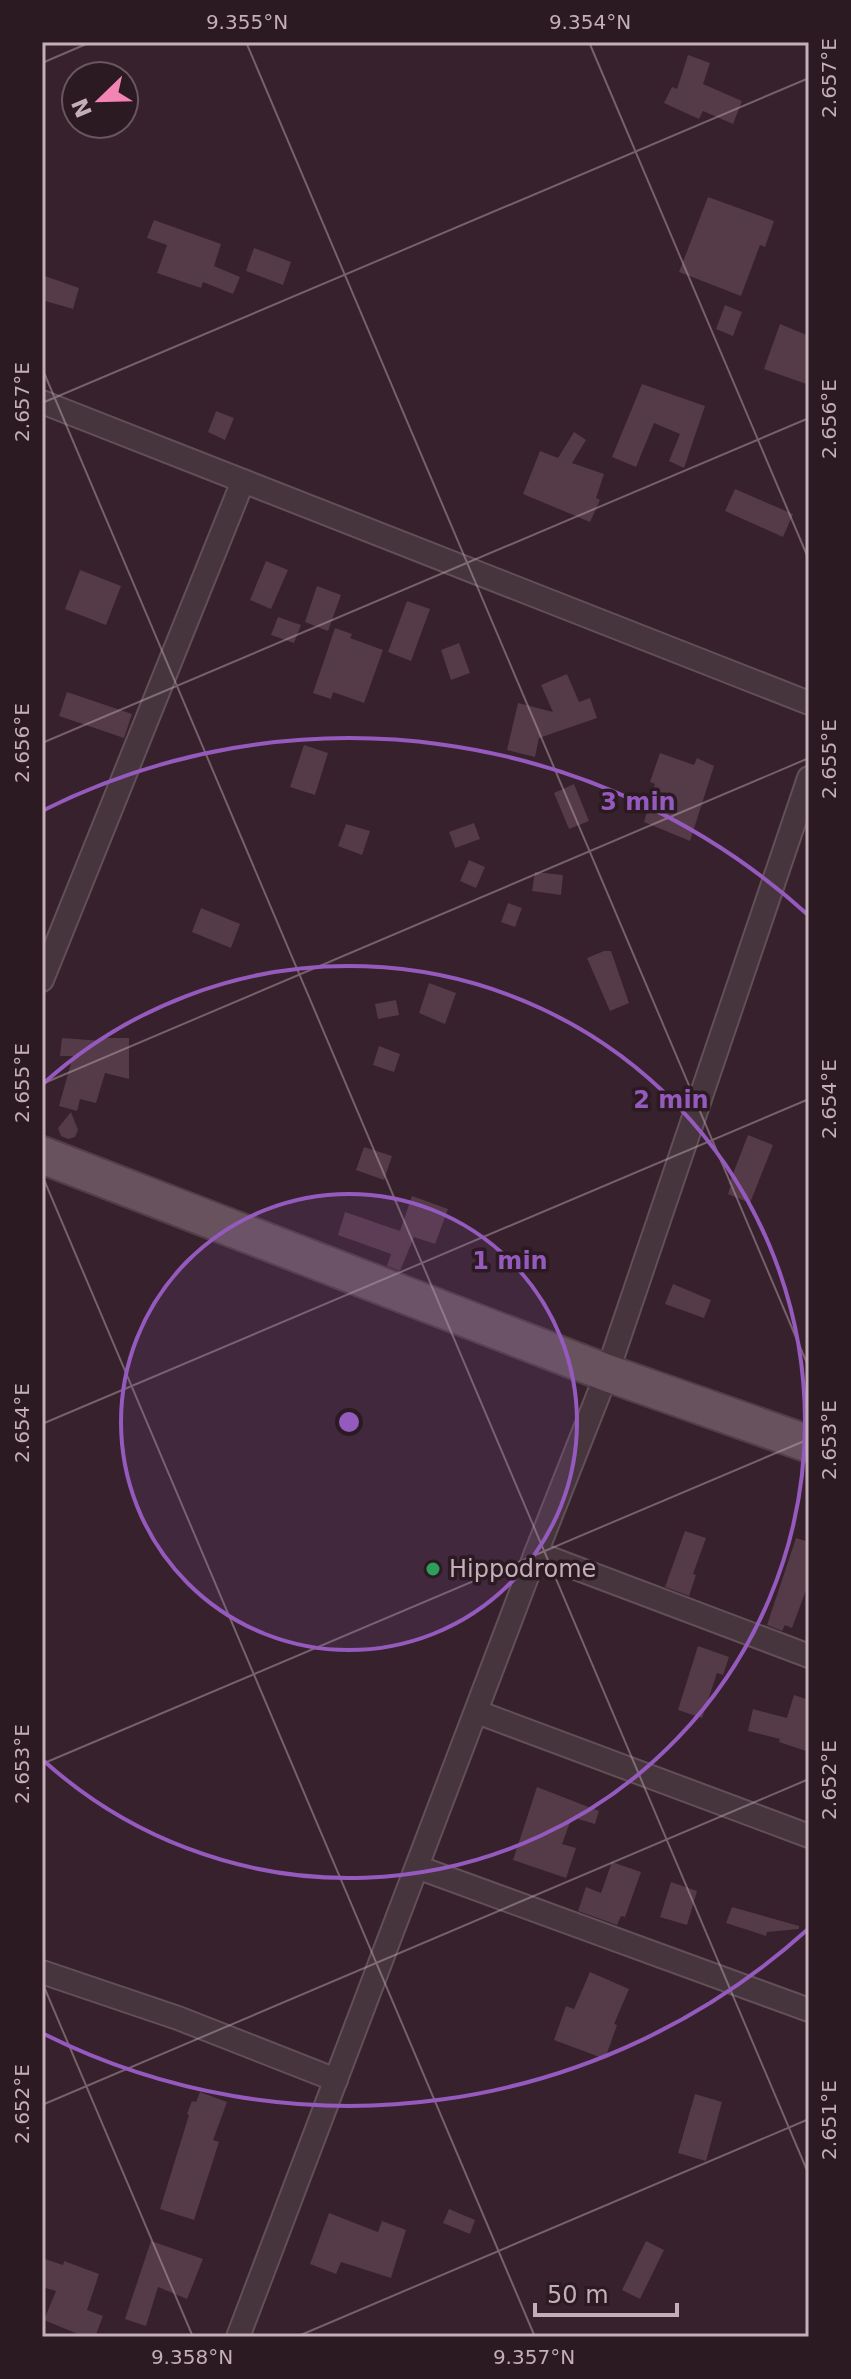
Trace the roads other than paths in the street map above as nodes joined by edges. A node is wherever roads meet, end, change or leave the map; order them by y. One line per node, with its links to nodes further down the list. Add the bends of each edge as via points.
1 (42, 402): 2 (street)
2 (243, 481): 3 (street); 5 (street)
3 (809, 703)
4 (809, 778): 7 (street)
5 (42, 980)
6 (42, 1155): 7 (main road)
7 (607, 1373): 8 (main road); 9 (street)
8 (809, 1444)
9 (536, 1553): 10 (street); 11 (street)
10 (809, 1656)
11 (477, 1712): 12 (street); 13 (street)
12 (809, 1836)
13 (417, 1867): 15 (street); 16 (street)
14 (42, 1972): 16 (street)
15 (809, 2010)
16 (336, 2080): 17 (street)
17 (238, 2337)

